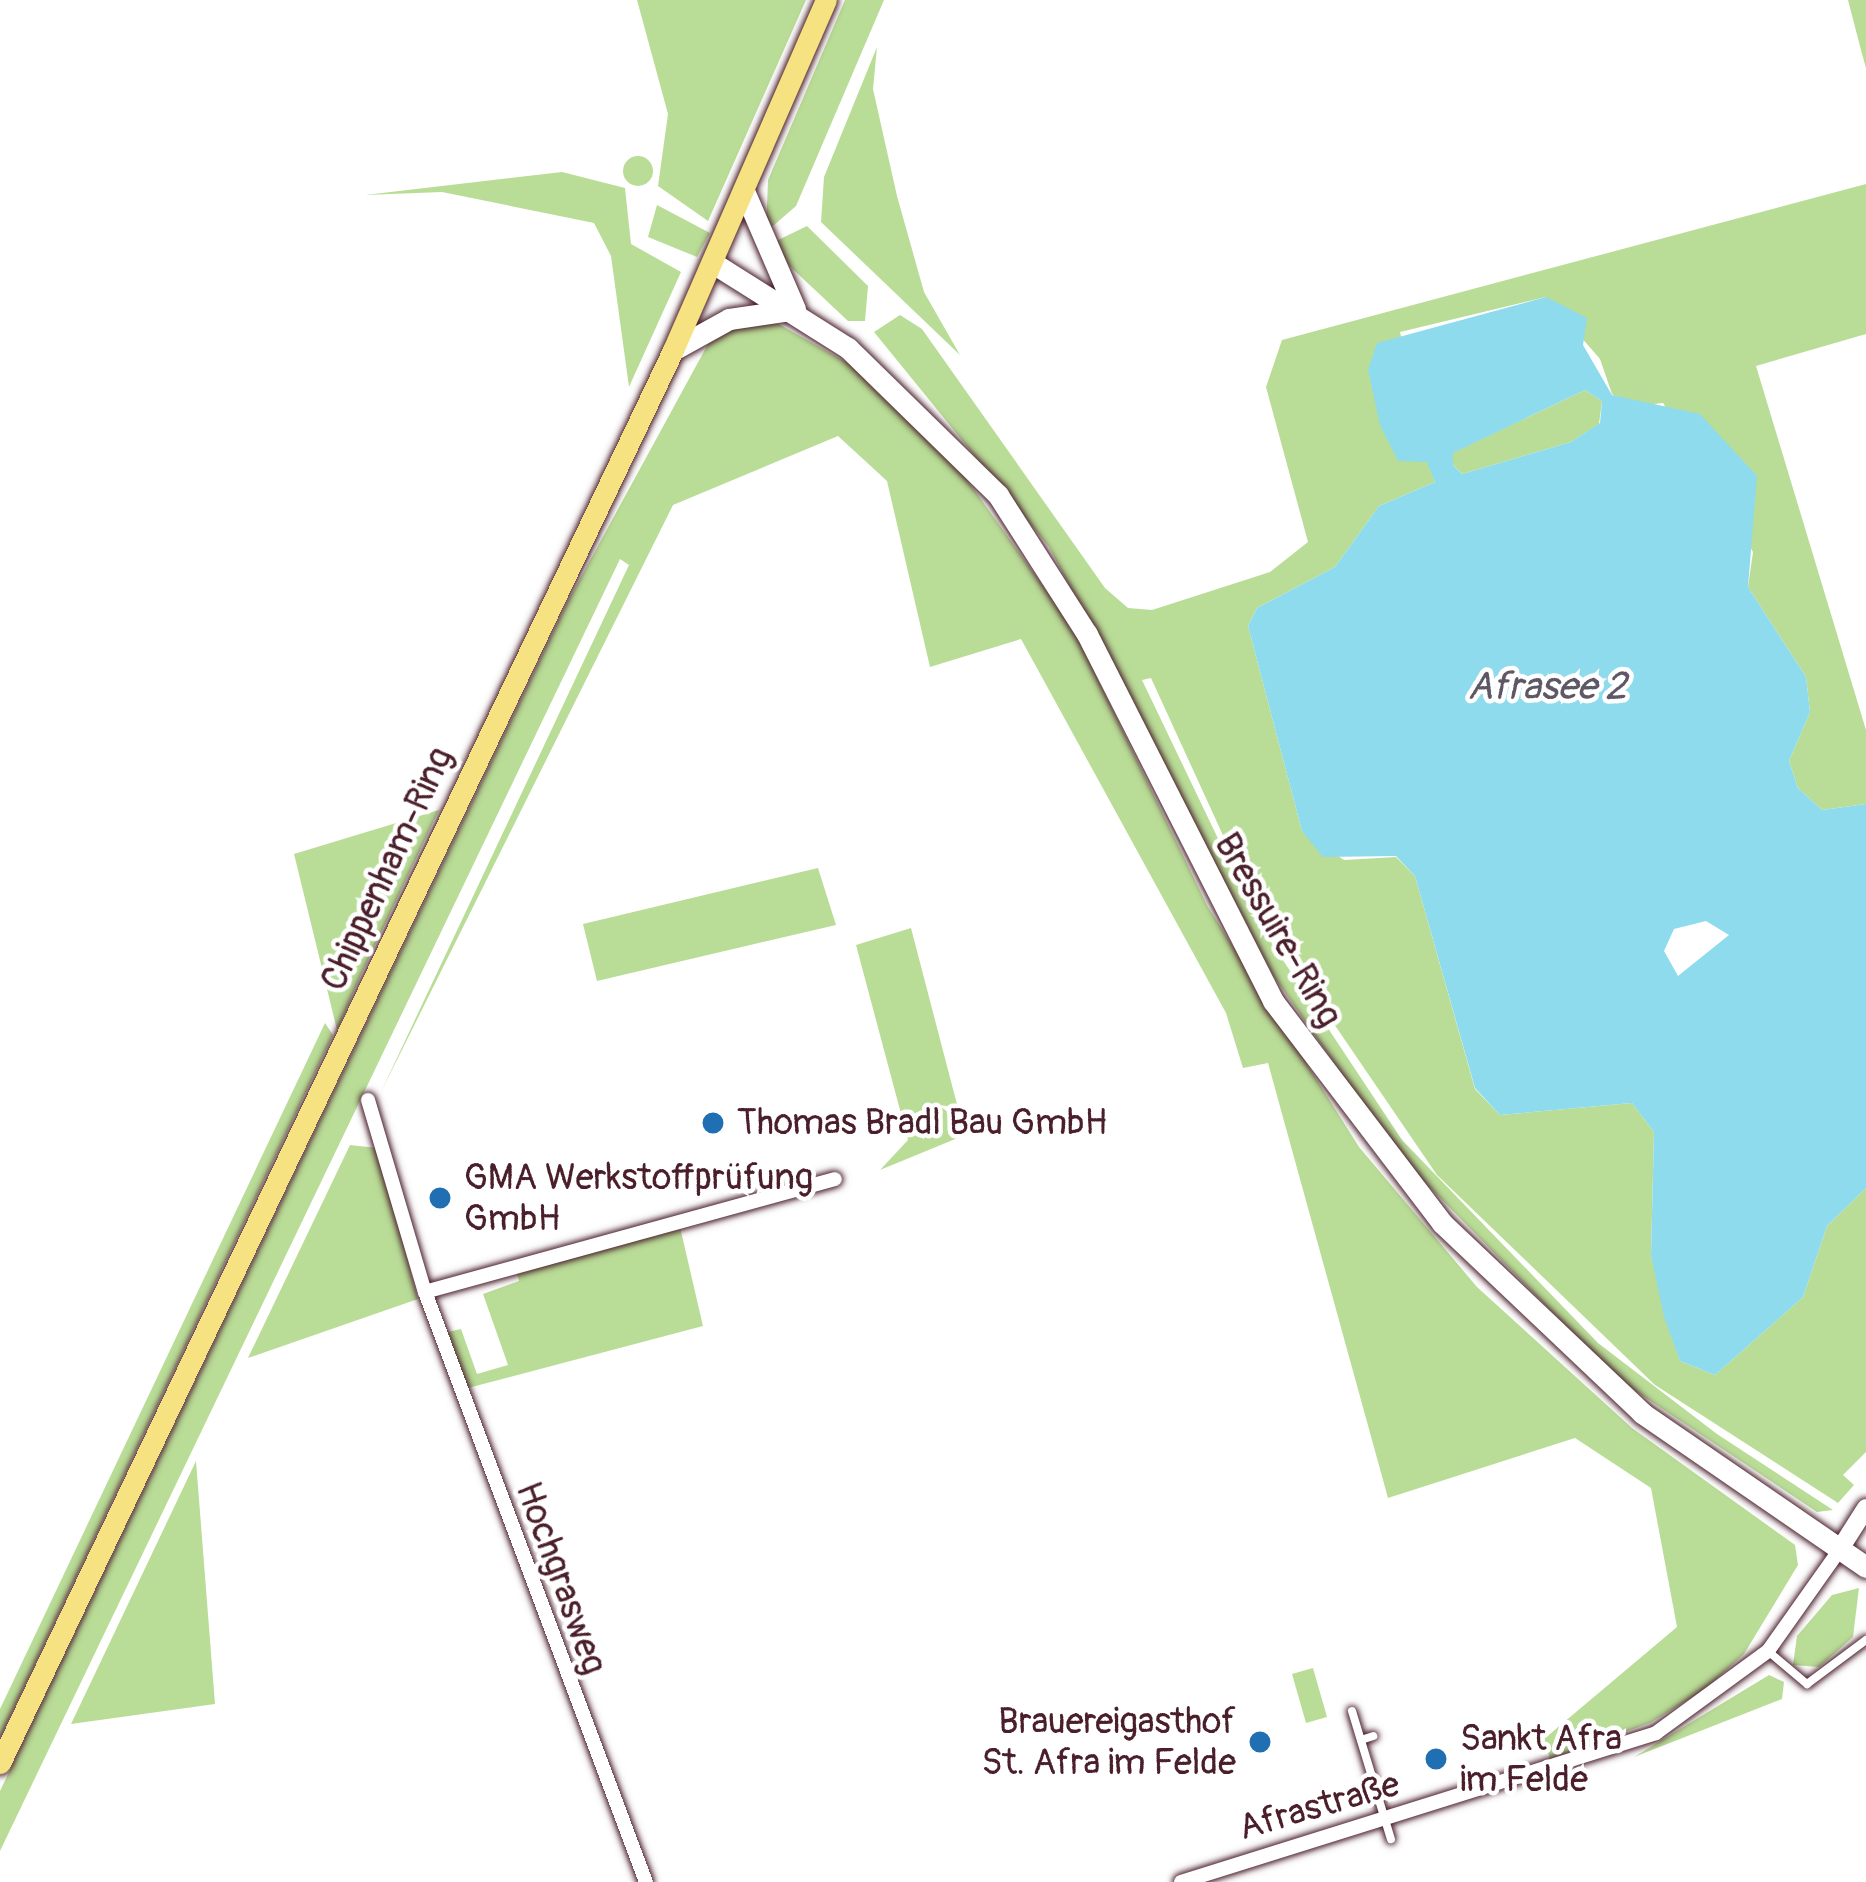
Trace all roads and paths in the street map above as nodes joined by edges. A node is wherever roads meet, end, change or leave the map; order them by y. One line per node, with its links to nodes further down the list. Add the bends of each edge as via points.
1 (826, 0): 2 (main road, Chippenham-Ring)
2 (744, 190): 3 (main road, Chippenham-Ring); 4 (main road)
3 (713, 263): 4 (main road, Bressuire-Ring); 5 (main road, Chippenham-Ring)
4 (795, 312): 5 (main road, via 729,319); 10 (main road, Bressuire-Ring, via 894,388 998,495 1087,634 1274,1001 1442,1223 1608,1385)
5 (673, 350): 17 (main road, Chippenham-Ring)
6 (368, 1100): 8 (street, Hochgrasweg)
7 (835, 1179): 8 (street)
8 (425, 1292): 20 (street, Hochgrasweg)
9 (1866, 1508): 10 (street, Afrastraße)
10 (1838, 1552): 11 (main road, Bressuire-Ring); 13 (street, Afrastraße)
11 (1866, 1567)
12 (1866, 1640): 13 (lane, via 1807,1684)
13 (1768, 1651): 18 (street, Afrastraße, via 1656,1733)
14 (1352, 1711): 16 (lane)
15 (1373, 1736): 16 (lane)
16 (1361, 1740): 18 (lane)
17 (0, 1763)
18 (1387, 1821): 19 (lane); 21 (street, Afrastraße)
19 (1391, 1838)
20 (646, 1882)
21 (1181, 1882)

